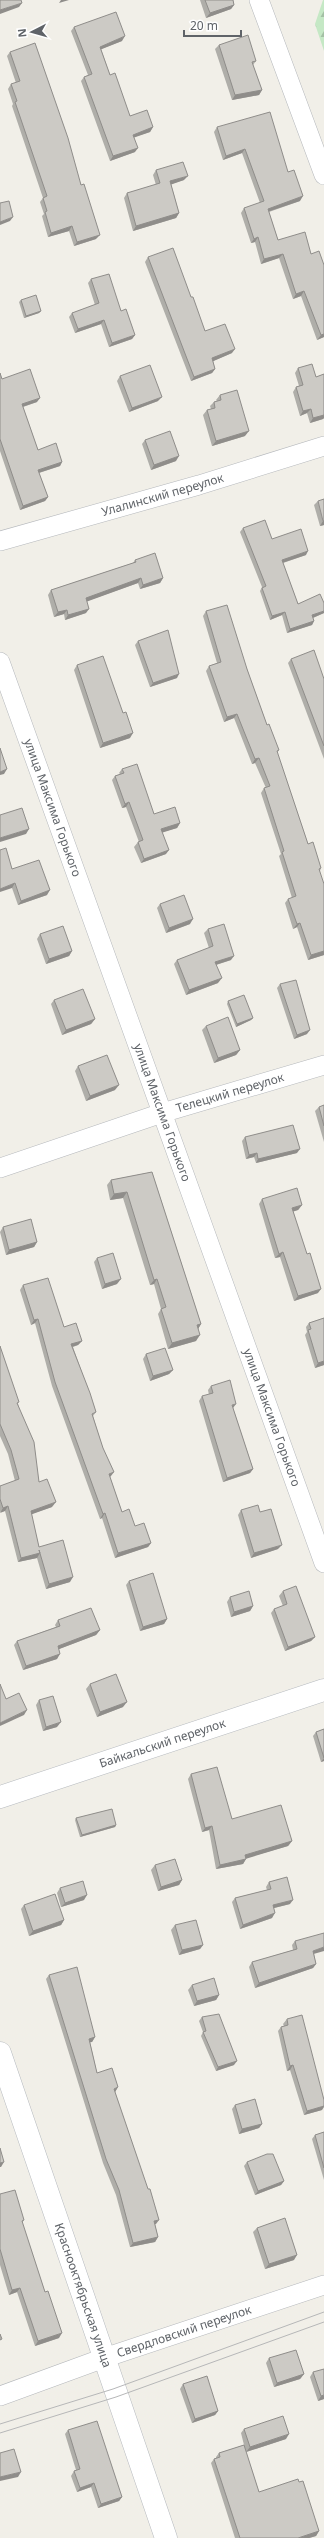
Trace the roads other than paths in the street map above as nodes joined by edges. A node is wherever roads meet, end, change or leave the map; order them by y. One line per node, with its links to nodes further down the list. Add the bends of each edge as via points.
1 (259, 0): 2 (street)
2 (324, 175)
3 (324, 446): 4 (street, Улалинский переулок, via 199,485)
4 (0, 541)
5 (0, 662): 7 (street, улица Максима Горького)
6 (324, 1065): 7 (street, Телецкий переулок)
7 (162, 1113): 8 (street, Телецкий переулок); 9 (street, улица Максима Горького)
8 (0, 1168)
9 (324, 1563)
10 (324, 1690): 11 (main road, Байкальский переулок)
11 (0, 1797)
12 (0, 2053): 14 (main road, Краснооктябрьская улица)
13 (324, 2285): 14 (street, Свердловский переулок)
14 (104, 2358): 15 (street, Свердловский переулок); 16 (main road, Краснооктябрьская улица)
15 (0, 2396)
16 (166, 2538)

